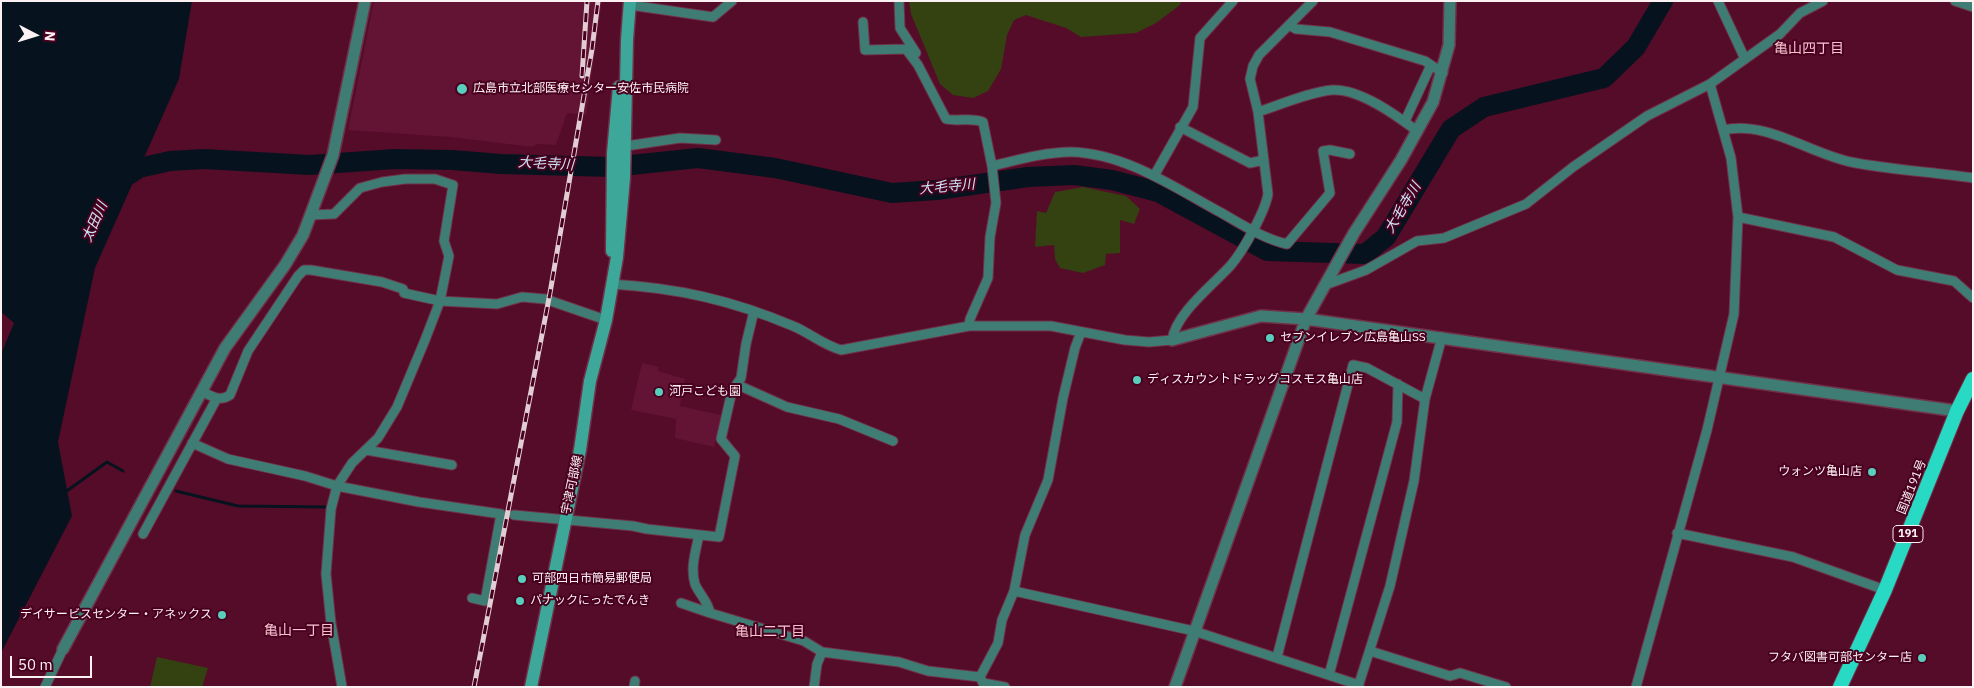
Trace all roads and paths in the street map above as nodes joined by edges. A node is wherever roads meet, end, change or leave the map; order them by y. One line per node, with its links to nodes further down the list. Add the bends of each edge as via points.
1 (365, 1): 31 (street, via 333,154)
2 (732, 1): 10 (street, via 713,17)
3 (899, 1): 15 (street, via 900,28 916,52)
4 (1232, 1): 21 (street, via 1200,38 1193,107)
5 (1450, 1): 17 (street, via 1449,45)
6 (1718, 1): 14 (street)
7 (1824, 1): 14 (street, via 1800,13 1780,34)
8 (1955, 1): 11 (street)
9 (1309, 2): 13 (street)
10 (630, 3): 25 (main road, 宇津可部線, via 621,71)
11 (1973, 7)
12 (863, 22): 15 (street, via 865,50 906,49)
13 (1290, 25): 16 (street, via 1296,30 1330,32); 19 (street, via 1259,54 1253,66 1250,79)
14 (1745, 59): 18 (street)
15 (918, 65): 28 (street, via 946,119 983,122)
16 (1431, 65): 17 (street); 20 (street)
17 (1443, 73): 23 (street)
18 (1710, 84): 22 (street); 34 (street, via 1647,116 1526,204 1444,238 1417,241 1366,270)
19 (1258, 112): 20 (street, via 1333,89 1386,108); 27 (street)
20 (1405, 121): 23 (street)
21 (1180, 127): 27 (street, via 1250,163); 29 (street)
22 (1723, 130): 30 (street, via 1736,127 1758,130 1850,162); 32 (street, via 1731,158)
23 (1418, 131): 34 (street)
24 (716, 140): 25 (street, via 680,138)
25 (621, 150): 35 (main road, 宇津可部線, via 618,178 621,229)
26 (1350, 154): 33 (street, via 1323,151 1330,194 1287,244)
27 (1264, 160): 33 (street, via 1268,194 1266,207)
28 (992, 168): 29 (street, via 1036,156 1071,152 1102,157); 41 (street, via 996,202 988,278)
29 (1154, 176): 33 (street)
30 (1973, 178)
31 (310, 215): 37 (street, via 334,214 360,188 391,180 435,179 453,185 444,241 449,256); 49 (street, via 303,235 285,265 225,348)
32 (1738, 216): 36 (street, via 1834,237 1897,270 1954,281); 45 (street, via 1734,314)
33 (1250, 233): 44 (street, via 1235,258 1174,330)
34 (1327, 281): 39 (street)
35 (611, 284): 38 (street, via 706,295); 40 (main road, 宇津可部線)
36 (1973, 298)
37 (440, 301): 40 (street, via 497,304 522,298 545,300); 50 (street, via 404,293 404,289 382,282 304,270 248,351 230,395); 55 (street, via 408,385 378,438)
38 (754, 311): 41 (street, via 796,327 840,350); 48 (street)
39 (1306, 319): 43 (street); 44 (street, via 1262,316); 68 (street)
40 (606, 320): 59 (main road, 宇津可部線, via 590,381)
41 (969, 326): 42 (street, via 1051,326)
42 (1082, 332): 44 (street, via 1149,342); 64 (street, via 1063,398 1048,480 1025,535)
43 (1442, 337): 45 (street); 51 (street)
44 (1172, 340)
45 (1720, 376): 52 (street); 60 (street)
46 (1973, 380): 52 (highway, 国道191号 / 191)
47 (1398, 384): 51 (street); 72 (street, via 1367,368 1353,365); 73 (street, via 1398,422)
48 (738, 385): 53 (street, via 787,407 839,419); 62 (street, via 732,391 721,439 735,456 719,537)
49 (201, 391): 50 (street); 69 (street)
50 (216, 398): 54 (street)
51 (1425, 399): 70 (street, via 1414,481 1390,586)
52 (1957, 411): 63 (highway, 国道191号 / 191)
53 (893, 442)
54 (192, 443): 57 (street, via 228,460); 61 (street)
55 (366, 450): 56 (street); 57 (street, via 352,463)
56 (452, 466)
57 (337, 486): 65 (street, via 500,514 485,601); 77 (street, via 331,508 326,574)
58 (514, 515): 59 (street)
59 (565, 519): 62 (street); 78 (main road, 宇津可部線)
60 (1677, 533): 63 (street, via 1793,557); 83 (street)
61 (143, 534)
62 (699, 535): 67 (street, via 693,576)
63 (1885, 590): 84 (highway, 国道191号 / 191)
64 (1014, 591): 68 (street); 74 (street, via 1002,620 998,643)
65 (472, 598)
66 (681, 603): 67 (street)
67 (710, 612): 71 (street, via 804,642)
68 (1194, 630): 72 (street); 81 (street)
69 (63, 649): 76 (street)
70 (1370, 651): 75 (street); 82 (street, via 1450,676 1460,673)
71 (822, 652): 74 (street); 79 (street)
72 (1277, 657): 73 (street)
73 (1330, 675): 75 (street)
74 (980, 677): 80 (street, via 983,683)
75 (1359, 686)
76 (45, 687)
77 (342, 687)
78 (531, 687)
79 (814, 687)
80 (1005, 687)
81 (1175, 687)
82 (1506, 687)
83 (1636, 687)
84 (1840, 687)

